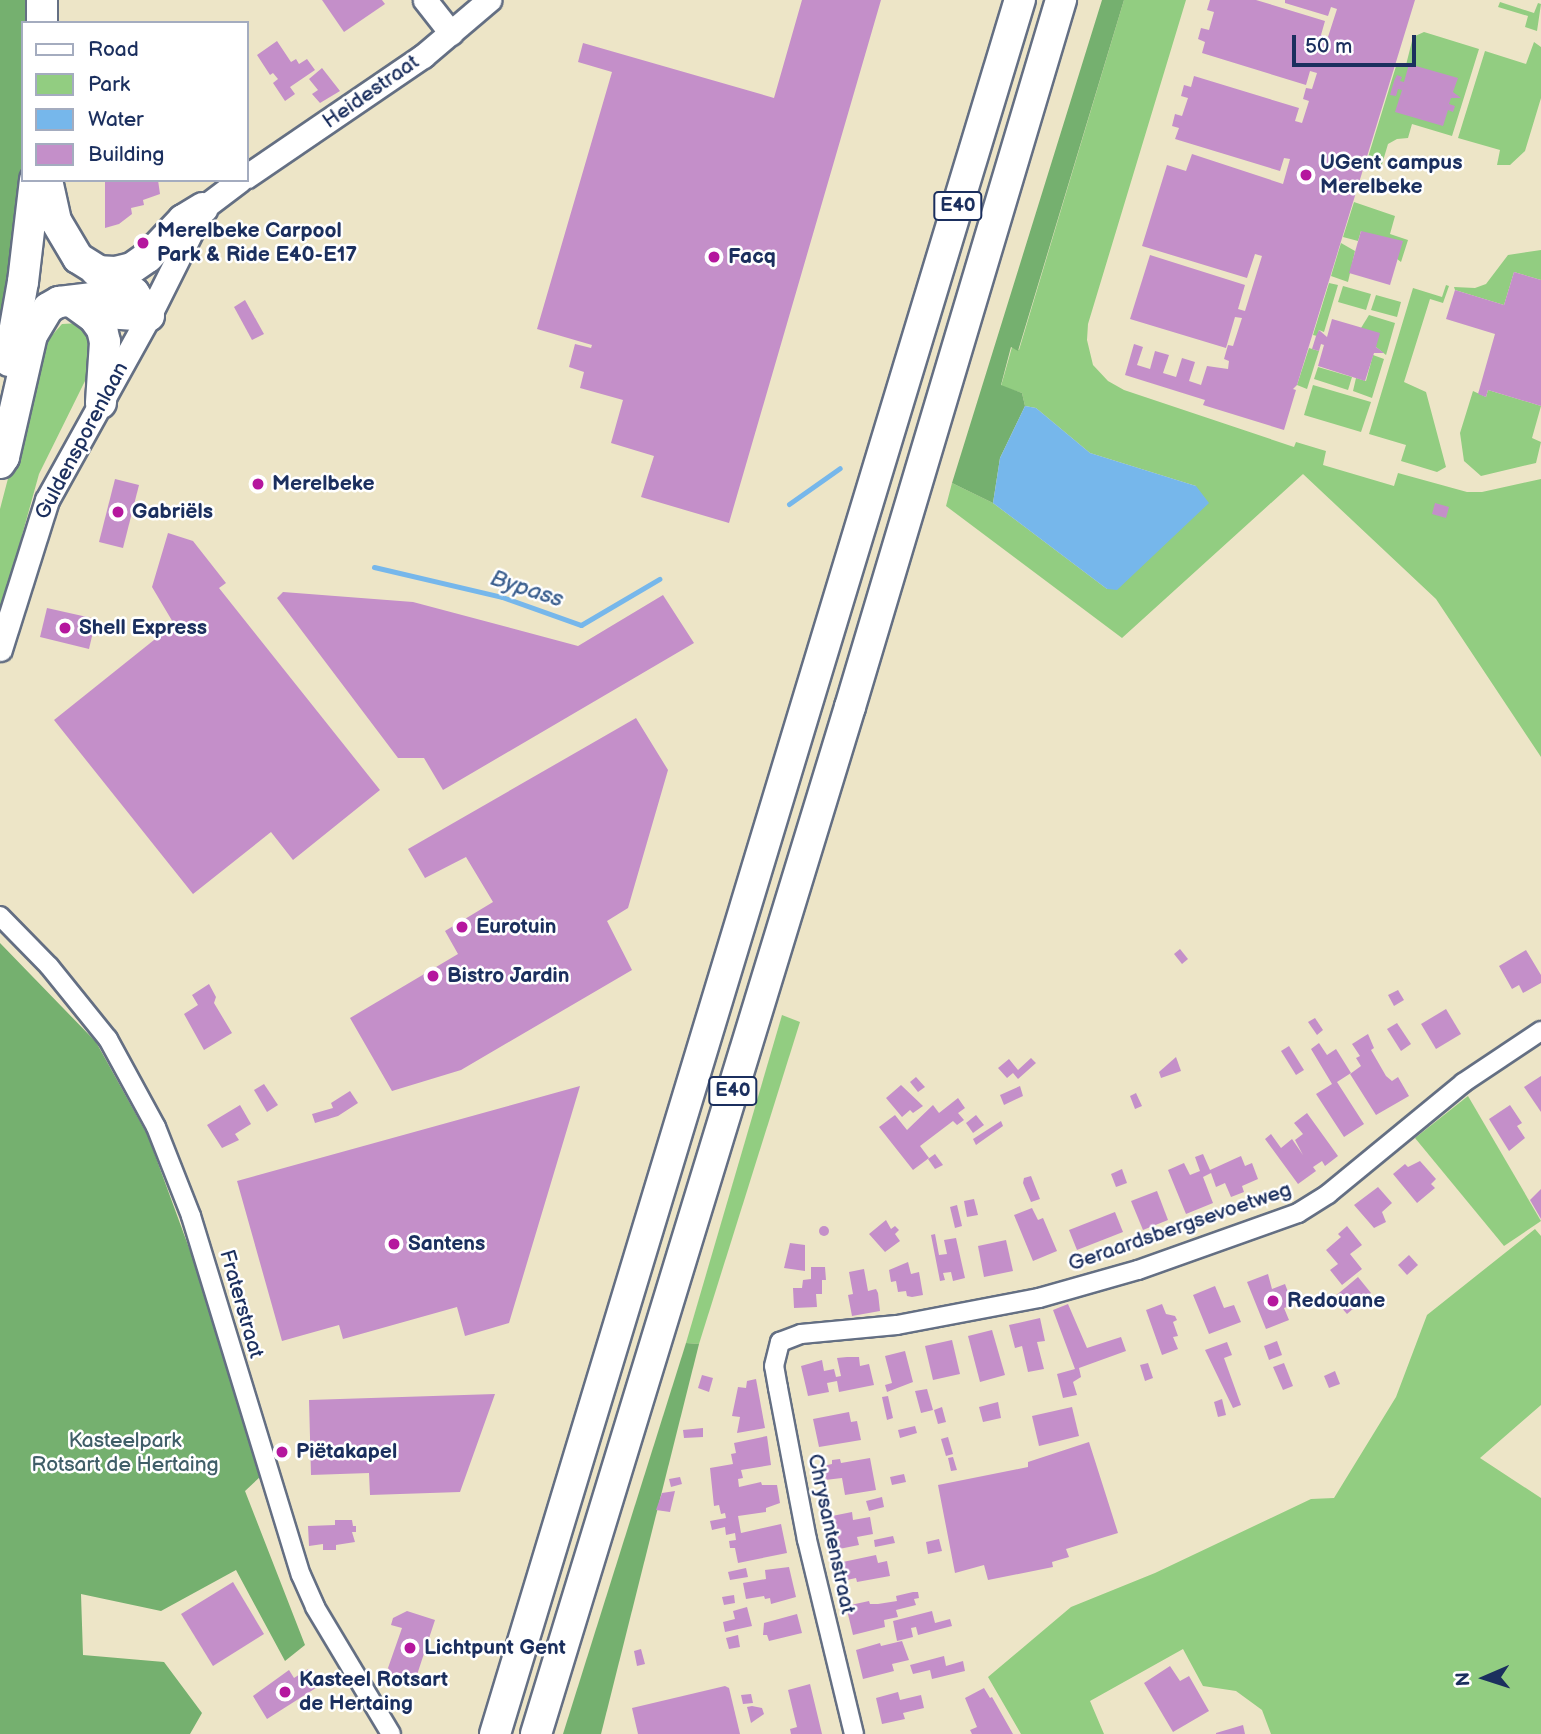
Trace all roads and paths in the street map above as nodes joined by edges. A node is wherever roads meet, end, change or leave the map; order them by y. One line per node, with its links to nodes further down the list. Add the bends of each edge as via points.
1 (42, 0): 6 (highway)
2 (425, 0): 7 (main road)
3 (489, 0): 7 (main road, Heidestraat)
4 (1020, 0): 24 (highway, E40)
5 (1061, 0): 25 (highway, E40)
6 (42, 21)
7 (451, 33): 8 (main road, Heidestraat)
8 (248, 175)
9 (35, 182): 16 (highway, via 23,282)
10 (47, 182): 13 (highway, via 66,242)
11 (237, 182): 12 (main road)
12 (203, 208): 13 (highway, via 183,220 132,268); 15 (main road)
13 (96, 271): 15 (highway, via 134,293)
14 (71, 301): 15 (highway, via 91,298 121,314); 17 (highway, via 102,329); 18 (highway, via 48,308 33,335)
15 (149, 316): 17 (main road, Guldensporenlaan)
16 (0, 402)
17 (101, 403): 19 (main road, Guldensporenlaan, via 47,500)
18 (0, 463)
19 (0, 649)
20 (0, 916): 23 (street, Fraterstraat, via 61,980 108,1040 156,1127 191,1216 301,1575)
21 (1541, 1031): 22 (street, Geraardsbergsevoetweg, via 1462,1083 1328,1194 1298,1213 1138,1270 1038,1298 897,1325 801,1334)
22 (780, 1342): 26 (street, Chrysantenstraat, via 774,1366 807,1540)
23 (391, 1734)
24 (495, 1734)
25 (536, 1734)
26 (854, 1734)

